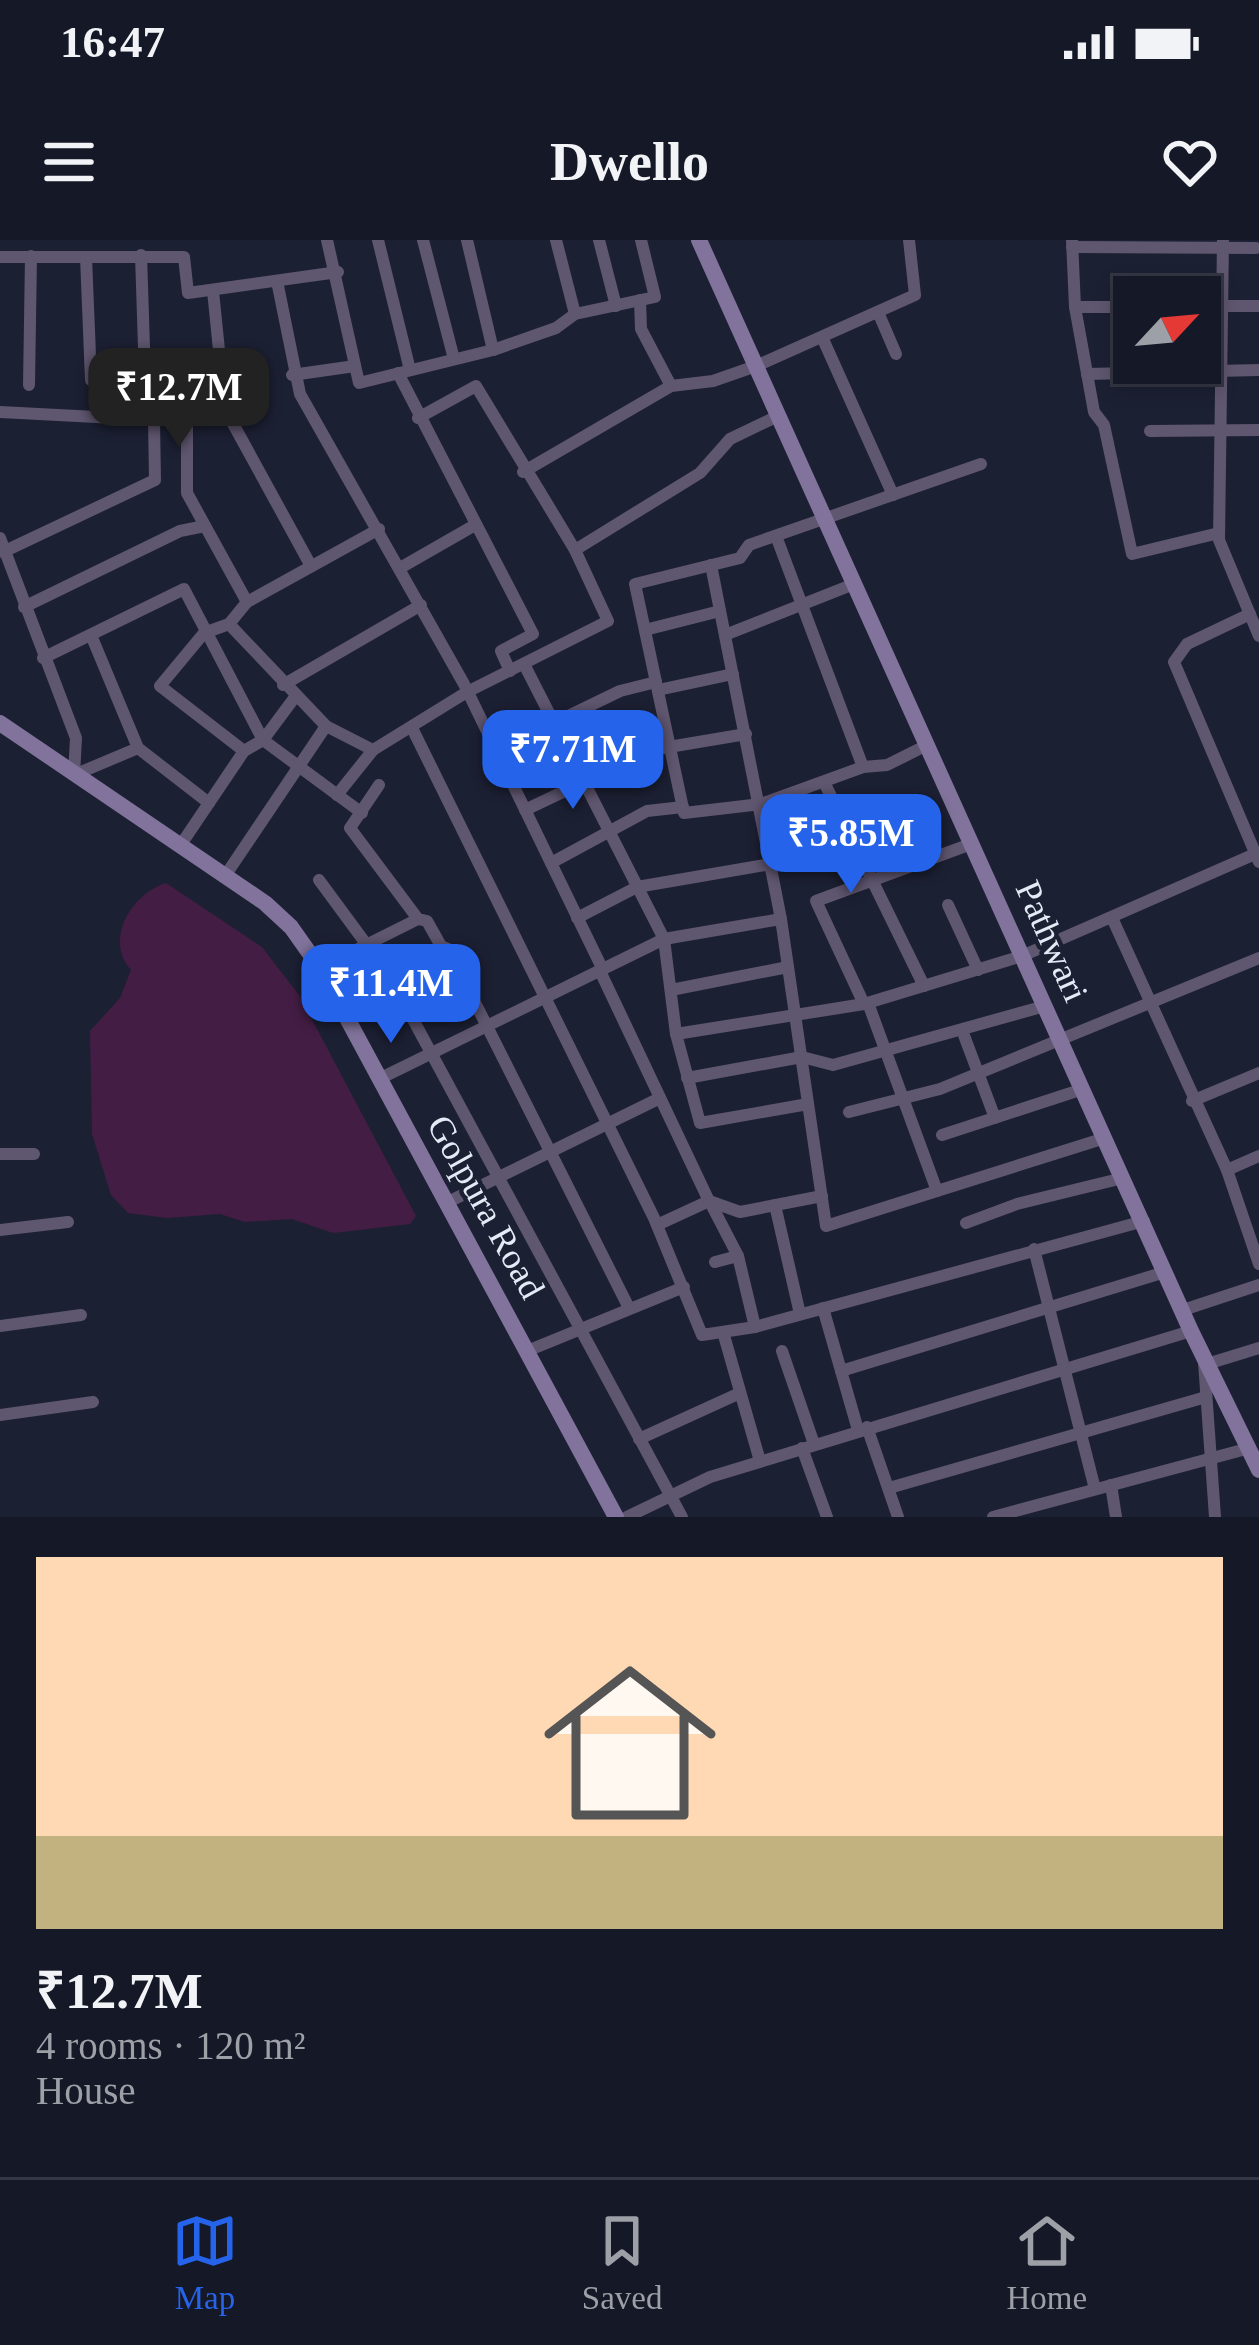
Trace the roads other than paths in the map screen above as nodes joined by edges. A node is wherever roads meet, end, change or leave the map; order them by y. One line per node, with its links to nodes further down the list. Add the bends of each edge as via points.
1 (48, 240): 18 (street)
2 (327, 240): 21 (street)
3 (378, 240): 39 (street)
4 (423, 240): 35 (street)
5 (467, 240): 33 (street)
6 (556, 240): 31 (street)
7 (599, 240): 25 (street)
8 (641, 240): 24 (street, via 655,297)
9 (909, 240): 10 (street); 30 (street, via 915,295)
10 (922, 240)
11 (701, 241): 37 (street, Pathwari)
12 (1072, 243): 13 (street); 28 (street)
13 (1222, 244): 15 (street); 26 (street)
14 (109, 247): 16 (street); 20 (street)
15 (1256, 248)
16 (141, 255): 20 (street, via 145,378 127,379 91,380); 23 (street, via 184,257 188,293)
17 (31, 256): 18 (street); 19 (street); 45 (street)
18 (50, 256): 20 (street)
19 (0, 257)
20 (86, 257)
21 (338, 272): 22 (street); 36 (street)
22 (277, 281): 23 (street); 43 (street)
23 (214, 291): 47 (street)
24 (640, 300): 25 (street); 46 (street, via 641,328)
25 (616, 306): 31 (street)
26 (1222, 306): 27 (street); 40 (street)
27 (1259, 306)
28 (1075, 307): 29 (street); 42 (street)
29 (1113, 307)
30 (878, 311): 32 (street); 34 (street)
31 (575, 314): 33 (street)
32 (821, 337): 37 (street); 56 (street)
33 (493, 350): 35 (street)
34 (896, 354)
35 (454, 359): 39 (street)
36 (356, 366): 39 (street, via 358,383); 43 (street)
37 (756, 366): 46 (street); 49 (street, Pathwari)
38 (1259, 370): 40 (street)
39 (404, 371): 50 (street)
40 (1221, 371)
41 (1113, 373): 42 (street)
42 (1087, 374): 61 (street, via 1132,554)
43 (292, 375): 60 (street)
44 (1221, 384): 52 (street)
45 (29, 385)
46 (670, 386): 55 (street)
47 (225, 409): 59 (street, via 187,416 184,479); 65 (street)
48 (0, 412): 63 (street, via 154,420 155,480)
49 (778, 416): 57 (street, Pathwari); 64 (street, via 730,439 700,472)
50 (418, 418): 55 (street, via 476,386); 58 (street)
51 (1150, 430): 52 (street)
52 (1220, 430): 53 (street); 61 (street)
53 (1259, 430)
54 (981, 464): 56 (street)
55 (523, 472): 64 (street)
56 (892, 495): 57 (street)
57 (824, 519): 62 (street); 68 (street, Pathwari)
58 (475, 524): 67 (street); 83 (street, via 533,634 501,651)
59 (205, 526): 69 (street); 71 (street)
60 (379, 529): 65 (street); 67 (street)
61 (1219, 533): 74 (street)
62 (776, 536): 66 (street); 72 (street)
63 (2, 545): 71 (street)
64 (575, 550): 82 (street, via 608,621)
65 (311, 566): 69 (street)
66 (711, 566): 73 (street); 76 (street, via 635,584)
67 (400, 568): 70 (street)
68 (854, 584): 72 (street); 95 (street, Pathwari)
69 (247, 602): 75 (street)
70 (421, 605): 85 (street); 87 (street)
71 (24, 607): 81 (street)
72 (806, 607): 79 (street); 100 (street)
73 (720, 611): 76 (street); 79 (street)
74 (1250, 614): 80 (street); 115 (street, via 1187,644 1174,662)
75 (229, 624): 77 (street); 85 (street)
76 (645, 630): 86 (street)
77 (204, 633): 78 (street, via 184,589); 94 (street); 99 (street, via 160,686)
78 (91, 635): 81 (street); 96 (street)
79 (725, 635): 84 (street)
80 (1259, 636)
81 (44, 658): 102 (street, via 76,738)
82 (524, 664): 83 (street); 90 (street)
83 (510, 670): 87 (street)
84 (734, 674): 86 (street); 93 (street)
85 (283, 685): 88 (street)
86 (657, 686): 90 (street, via 620,691); 97 (street)
87 (467, 692): 92 (street); 110 (street)
88 (295, 697): 91 (street); 94 (street)
89 (0, 723): 102 (street, Golpura Road)
90 (554, 723): 103 (street)
91 (326, 726): 98 (street); 101 (street)
92 (413, 730): 98 (street); 137 (street)
93 (746, 734): 97 (street); 108 (street)
94 (263, 740): 99 (street); 101 (street)
95 (927, 746): 100 (street, via 887,765); 113 (street, Pathwari)
96 (138, 748): 102 (street); 107 (street)
97 (670, 749): 103 (street); 109 (street)
98 (373, 750): 106 (street)
99 (244, 751): 107 (street)
100 (863, 766): 104 (street)
101 (302, 768): 106 (street); 118 (street)
102 (74, 775): 114 (street, Golpura Road)
103 (584, 780): 110 (street); 112 (street)
104 (824, 782): 108 (street); 120 (street)
105 (379, 785): 111 (street)
106 (338, 795): 111 (street)
107 (209, 803): 114 (street)
108 (761, 804): 109 (street, via 684,813); 117 (street)
109 (683, 807): 112 (street, via 647,811)
110 (525, 810): 116 (street)
111 (362, 813): 124 (street, via 350,829)
112 (609, 834): 116 (street); 121 (street)
113 (971, 844): 120 (street); 129 (street, Pathwari)
114 (180, 846): 118 (street, Golpura Road)
115 (1257, 858): 126 (street)
116 (550, 863): 123 (street)
117 (771, 864): 121 (street); 125 (street)
118 (225, 876): 132 (street, Golpura Road, via 291,927)
119 (320, 880): 128 (street)
120 (870, 881): 135 (street); 138 (street, via 816,901)
121 (637, 887): 123 (street); 127 (street)
122 (948, 905): 133 (street)
123 (578, 918): 134 (street)
124 (418, 919): 128 (street); 142 (street, via 448,949)
125 (781, 919): 127 (street); 131 (street)
126 (1113, 920): 129 (street); 139 (street)
127 (664, 939): 134 (street); 136 (street)
128 (366, 945): 132 (street); 146 (street)
129 (1022, 956): 133 (street); 140 (street, Pathwari)
130 (1259, 958): 139 (street)
131 (788, 967): 136 (street); 141 (street)
132 (320, 968): 152 (street, Golpura Road)
133 (978, 970): 135 (street)
134 (601, 971): 137 (street); 154 (street)
135 (924, 986): 138 (street)
136 (671, 990): 144 (street)
137 (543, 999): 142 (street); 160 (street)
138 (866, 1004): 141 (street); 147 (street)
139 (1152, 1004): 145 (street); 156 (street)
140 (1045, 1006): 143 (street); 145 (street, Pathwari)
141 (795, 1013): 144 (street); 148 (street)
142 (488, 1026): 146 (street); 163 (street)
143 (962, 1030): 147 (street); 149 (street)
144 (676, 1034): 151 (street)
145 (1061, 1042): 149 (street); 153 (street, Pathwari)
146 (430, 1054): 152 (street); 168 (street)
147 (884, 1054): 148 (street, via 833,1065); 155 (street)
148 (802, 1057): 151 (street); 157 (street)
149 (979, 1073): 155 (street); 159 (street)
150 (1259, 1073): 156 (street)
151 (687, 1078): 157 (street, via 700,1123)
152 (379, 1079): 173 (street, Golpura Road)
153 (1083, 1089): 159 (street); 162 (street, Pathwari)
154 (660, 1098): 160 (street); 172 (street)
155 (902, 1101): 158 (street); 170 (street)
156 (1192, 1101): 167 (street)
157 (808, 1104): 171 (street)
158 (849, 1112)
159 (995, 1118): 161 (street)
160 (606, 1124): 163 (street); 178 (street)
161 (942, 1135)
162 (1105, 1138): 169 (street, Pathwari); 170 (street)
163 (551, 1151): 168 (street); 187 (street)
164 (0, 1154): 165 (street)
165 (34, 1154)
166 (1259, 1156): 167 (street)
167 (1227, 1170): 183 (street)
168 (497, 1178): 173 (street); 195 (street)
169 (1123, 1178): 175 (street, Pathwari); 177 (street)
170 (937, 1191): 171 (street, via 826,1226)
171 (822, 1196): 174 (street)
172 (709, 1201): 174 (street, via 740,1212); 178 (street); 181 (street)
173 (446, 1203): 200 (street, Golpura Road)
174 (775, 1205): 191 (street)
175 (1144, 1221): 180 (street); 184 (street, Pathwari)
176 (68, 1222): 179 (street)
177 (966, 1223)
178 (657, 1225): 186 (street)
179 (0, 1230)
180 (1034, 1249): 188 (street); 189 (street)
181 (738, 1256): 182 (street); 194 (street)
182 (715, 1262)
183 (1259, 1264)
184 (1166, 1272): 188 (street); 190 (street, Pathwari)
185 (1259, 1285): 190 (street)
186 (684, 1287): 187 (street); 197 (street, via 702,1335)
187 (628, 1306): 195 (street)
188 (1050, 1306): 202 (street); 203 (street)
189 (823, 1308): 191 (street); 203 (street)
190 (1183, 1310): 196 (street, Pathwari)
191 (800, 1314): 194 (street)
192 (81, 1315): 193 (street)
193 (0, 1326)
194 (755, 1327): 197 (street)
195 (578, 1328): 200 (street); 211 (street)
196 (1191, 1331): 201 (street, Pathwari); 202 (street)
197 (723, 1332): 204 (street)
198 (1259, 1348): 201 (street)
199 (782, 1351): 213 (street)
200 (527, 1352): 222 (street, Golpura Road)
201 (1205, 1360): 205 (street); 212 (street, Pathwari)
202 (1065, 1368): 208 (street); 209 (street)
203 (841, 1371): 208 (street)
204 (740, 1394): 211 (street); 215 (street)
205 (1206, 1397): 209 (street); 214 (street)
206 (93, 1402): 207 (street)
207 (0, 1415)
208 (863, 1428): 213 (street); 218 (street)
209 (1080, 1431): 218 (street); 219 (street)
210 (1259, 1432): 212 (street)
211 (639, 1438): 220 (street)
212 (1243, 1443): 214 (street); 216 (street, Pathwari)
213 (808, 1446): 215 (street); 225 (street)
214 (1210, 1458): 217 (street); 229 (street)
215 (760, 1461): 220 (street)
216 (1259, 1470)
217 (1111, 1485): 219 (street); 228 (street)
218 (889, 1488): 226 (street)
219 (1095, 1489): 221 (street)
220 (671, 1496): 223 (street); 224 (street)
221 (1050, 1510): 227 (street)
222 (616, 1517)
223 (627, 1517)
224 (682, 1517)
225 (827, 1517)
226 (898, 1517)
227 (993, 1517)
228 (1116, 1517)
229 (1215, 1517)

